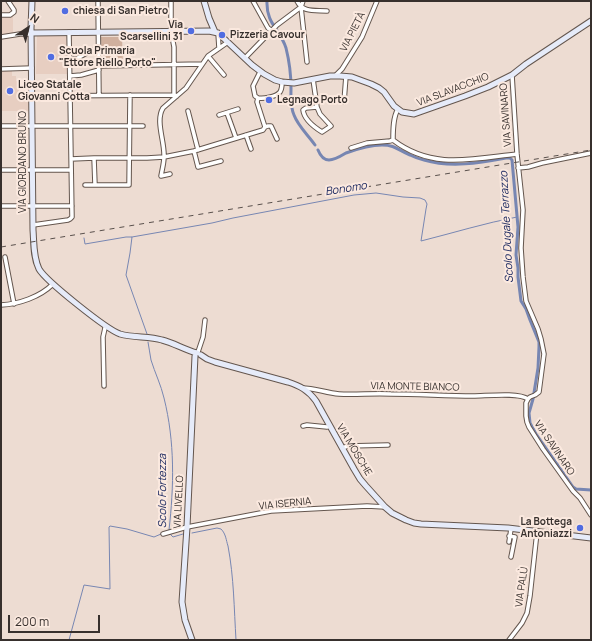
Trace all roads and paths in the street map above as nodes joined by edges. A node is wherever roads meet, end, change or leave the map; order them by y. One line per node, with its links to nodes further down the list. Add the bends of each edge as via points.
1 (8, 1): 12 (street, via 14,12 10,15)
2 (32, 1): 19 (street, VIA GIORDANO BRUNO)
3 (98, 1): 17 (street)
4 (171, 1): 15 (street)
5 (204, 1): 18 (street)
6 (253, 1): 14 (street, via 268,28)
7 (297, 1): 10 (street)
8 (303, 1): 10 (street)
9 (377, 1): 33 (street, VIA PIETÀ, via 362,37)
10 (301, 7): 11 (street, via 305,10); 14 (street); 27 (street)
11 (326, 11)
12 (1, 15)
13 (591, 21): 36 (street, VIA SLAVACCHIO)
14 (272, 30): 26 (street)
15 (171, 31): 17 (street); 18 (street); 29 (street, via 174,47)
16 (70, 32): 17 (street); 19 (street); 25 (street)
17 (99, 32): 23 (street)
18 (217, 32): 21 (street); 22 (street)
19 (31, 33): 20 (street); 30 (street, VIA GIORDANO BRUNO)
20 (1, 37)
21 (228, 42): 22 (street); 26 (street)
22 (219, 48): 24 (street)
23 (99, 49): 25 (street, via 90,50 76,59); 31 (street)
24 (208, 56): 28 (street); 35 (street)
25 (70, 58): 37 (street)
26 (245, 58): 34 (street)
27 (307, 62)
28 (202, 64): 29 (street); 46 (street, via 186,88)
29 (173, 65): 31 (street); 46 (street)
30 (32, 68): 32 (street); 44 (street, VIA GIORDANO BRUNO)
31 (99, 68): 37 (street, via 86,74); 42 (street)
32 (1, 69)
33 (342, 69): 38 (street, VIA PIETÀ); 39 (street)
34 (260, 72): 41 (street, via 271,79); 47 (street, via 253,86)
35 (224, 75)
36 (512, 75): 51 (street, VIA SLAVACCHIO, via 483,89 421,112 408,114); 70 (street, VIA SAVINARO)
37 (70, 76): 45 (street)
38 (335, 76): 39 (street); 40 (street)
39 (345, 76): 48 (street); 51 (street, via 378,88)
40 (313, 79): 41 (street); 49 (street)
41 (285, 82): 47 (street, via 278,94)
42 (99, 95): 43 (street); 45 (street)
43 (130, 95): 46 (street); 58 (street)
44 (32, 96): 45 (street); 56 (street, VIA GIORDANO BRUNO)
45 (70, 96): 57 (street)
46 (175, 96): 71 (street, via 160,114)
47 (258, 98): 60 (street)
48 (344, 102)
49 (317, 107): 49 (street, via 306,108 303,114 322,132 331,126)
50 (238, 109): 53 (street)
51 (398, 109): 64 (street)
52 (188, 111): 67 (street)
53 (227, 113): 54 (street); 62 (street)
54 (219, 115)
55 (1, 126): 56 (street)
56 (32, 126): 57 (street); 77 (street, VIA GIORDANO BRUNO)
57 (70, 126): 58 (street); 73 (street)
58 (130, 126): 59 (street); 74 (street)
59 (143, 126)
60 (265, 126): 61 (street, via 263,130); 63 (street, via 271,126)
61 (246, 135): 62 (street); 66 (street)
62 (236, 138): 67 (street)
63 (277, 139)
64 (393, 140): 65 (street); 70 (street, VIA SAVINARO, via 416,154 446,160)
65 (351, 148)
66 (251, 149)
67 (198, 150): 68 (street)
68 (194, 151): 71 (street); 75 (street, via 198,167)
69 (591, 153): 76 (street)
70 (517, 154): 76 (street, VIA SAVINARO)
71 (164, 157): 74 (street); 80 (street, via 161,176)
72 (94, 158): 73 (street); 74 (street); 82 (street)
73 (71, 159): 79 (street)
74 (129, 159): 82 (street, via 129,186)
75 (221, 161)
76 (518, 168): 96 (street, VIA SAVINARO, via 523,210 523,283 526,301 538,329 544,354 538,394)
77 (32, 169): 78 (street); 79 (street); 84 (street, VIA GIORDANO BRUNO)
78 (1, 170)
79 (71, 170): 85 (street)
80 (170, 174)
81 (85, 185): 82 (street)
82 (96, 185)
83 (1, 206): 84 (street)
84 (33, 206): 85 (street); 86 (street, VIA GIORDANO BRUNO)
85 (72, 206): 86 (street, via 72,217 69,220)
86 (33, 225): 88 (street, VIA GIORDANO BRUNO, via 37,262 41,272)
87 (5, 257): 89 (street)
88 (53, 284): 89 (street, via 43,292); 93 (street, VIA MOSCHE, via 116,332 160,339)
89 (14, 304): 90 (street)
90 (1, 305)
91 (205, 320): 93 (street)
92 (105, 328): 94 (street, via 102,337)
93 (197, 355): 95 (street, VIA MOSCHE); 103 (street, VIA LIVELLO)
94 (104, 386)
95 (302, 388): 96 (street, VIA MONTE BIANCO, via 338,394); 98 (street, VIA MOSCHE, via 311,394)
96 (531, 397): 102 (street, VIA SAVINARO, via 526,409 529,427 542,449)
97 (303, 426): 98 (street)
98 (330, 426): 100 (street, VIA MOSCHE)
99 (388, 445): 100 (street)
100 (342, 448): 101 (street, VIA MOSCHE, via 360,479)
101 (385, 506): 103 (street, VIA ISERNIA, via 271,511); 104 (street, VIA MOSCHE, via 414,523)
102 (591, 515)
103 (187, 527): 106 (street, VIA ISERNIA); 111 (street, VIA LIVELLO, via 182,602)
104 (511, 529): 105 (street, VIA MOSCHE); 107 (street)
105 (537, 532): 108 (street, VIA MOSCHE); 112 (street, VIA PALÙ, via 527,613)
106 (163, 534)
107 (510, 536): 109 (street); 110 (street, via 515,537)
108 (591, 538)
109 (509, 542)
110 (510, 557)
111 (192, 640)
112 (509, 640)

